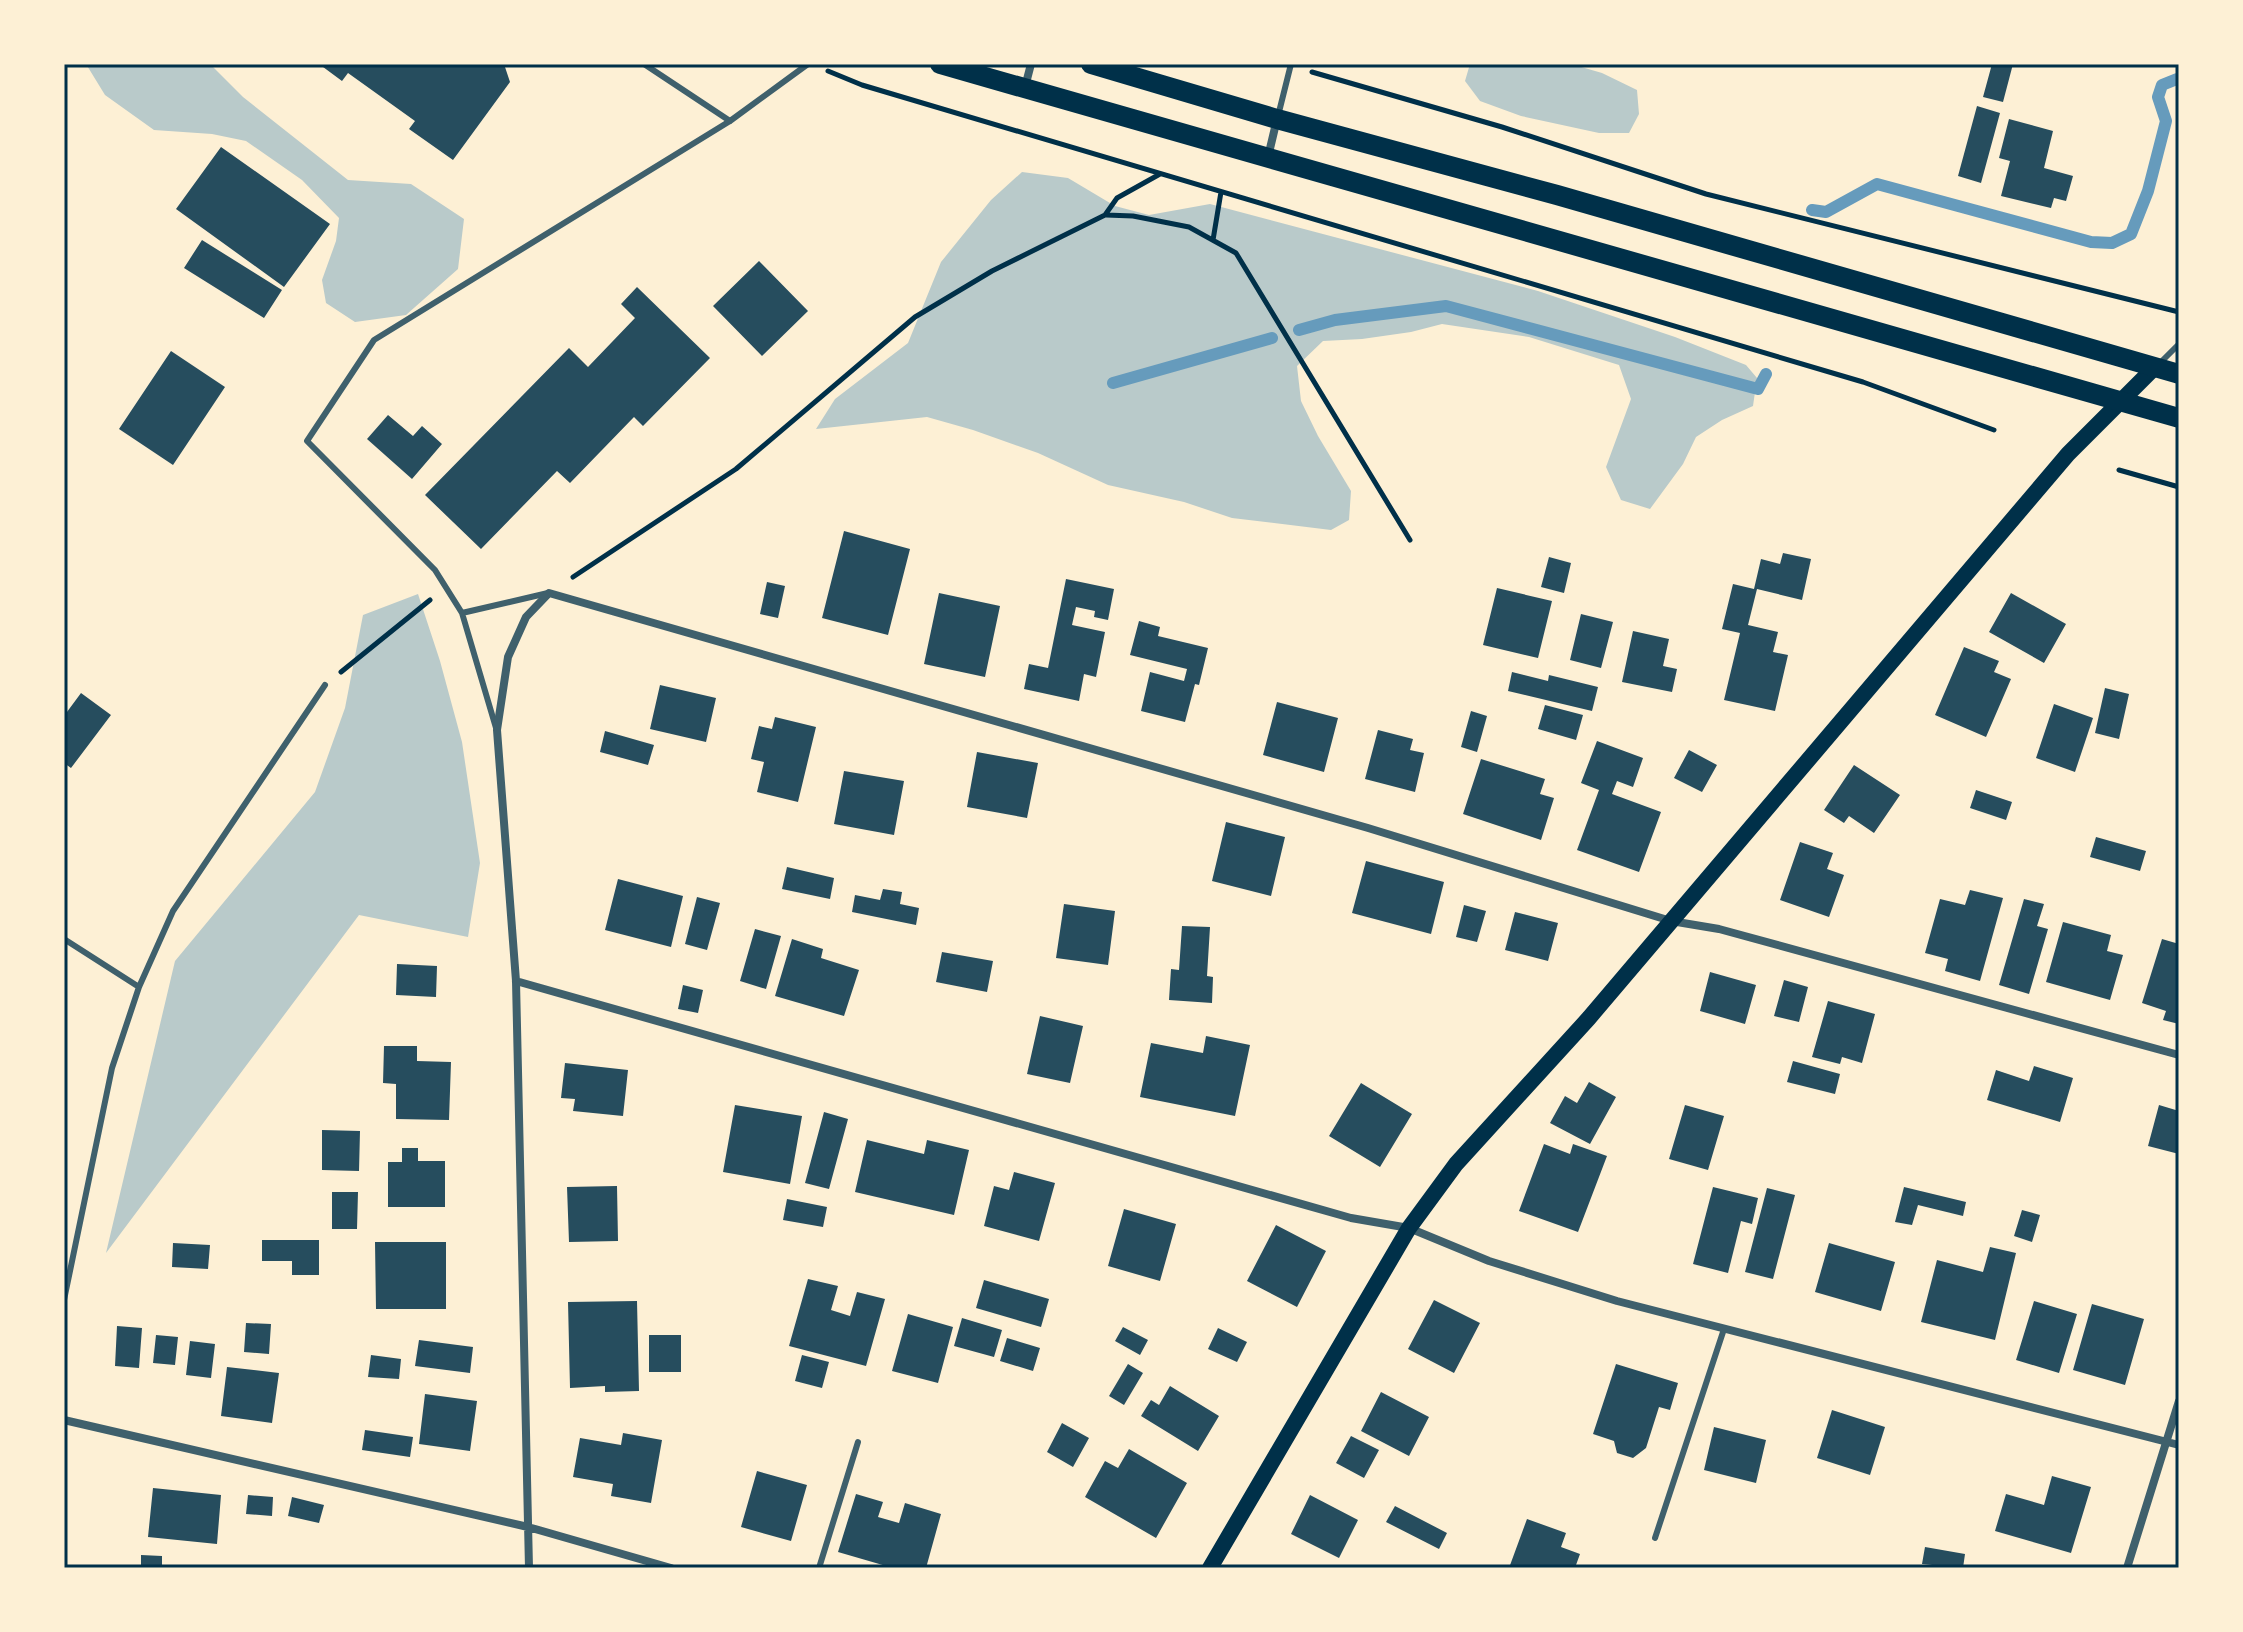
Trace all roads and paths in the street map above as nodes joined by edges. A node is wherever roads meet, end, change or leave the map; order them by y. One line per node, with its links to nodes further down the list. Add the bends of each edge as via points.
1 (644, 64): 10 (lane)
2 (808, 64): 10 (lane)
3 (940, 64): 8 (main road)
4 (1031, 64): 8 (street)
5 (1091, 64): 9 (main road)
6 (1291, 65): 9 (lane); 16 (path, via 1706,194)
7 (825, 69): 12 (path, via 862,85)
8 (1025, 87): 11 (main road)
9 (1277, 119): 11 (street); 18 (main road)
10 (730, 121): 26 (lane, via 374,340 307,441)
11 (1268, 158): 20 (main road)
12 (1160, 174): 13 (path); 14 (path, via 1117,198)
13 (1221, 192): 15 (path); 22 (path, via 1863,382)
14 (1105, 215): 15 (path, via 1189,227); 27 (path, via 992,271 915,317 736,469)
15 (1213, 240): 25 (path, via 1236,253)
16 (2179, 312)
17 (2179, 344): 18 (lane)
18 (2155, 367): 19 (main road); 20 (main road)
19 (2179, 374)
20 (2122, 402): 21 (main road); 31 (main road, via 2059,464)
21 (2179, 418)
22 (1994, 430)
23 (2119, 470): 24 (path)
24 (2179, 487)
25 (1410, 540)
26 (446, 587): 28 (lane); 29 (path)
27 (549, 593): 28 (lane); 30 (street, via 526,617 508,657); 31 (street, via 1368,828)
28 (462, 613): 30 (lane)
29 (325, 685): 34 (lane, via 173,911)
30 (497, 730): 33 (street)
31 (1671, 921): 35 (street, via 1719,929); 36 (main road, via 1456,1164)
32 (64, 939): 34 (lane)
33 (516, 981): 36 (street, via 1351,1218); 44 (street)
34 (139, 987): 37 (lane, via 112,1068)
35 (2179, 1055)
36 (1409, 1228): 38 (street, via 1489,1261); 49 (main road)
37 (64, 1300)
38 (1724, 1329): 42 (street); 45 (lane)
39 (2179, 1401): 42 (street)
40 (64, 1420): 44 (street)
41 (858, 1442): 48 (lane)
42 (2167, 1442): 43 (street); 50 (street)
43 (2179, 1445)
44 (528, 1527): 46 (street); 47 (street)
45 (1655, 1538)
46 (529, 1568)
47 (671, 1568)
48 (819, 1568)
49 (1210, 1568)
50 (2127, 1568)

